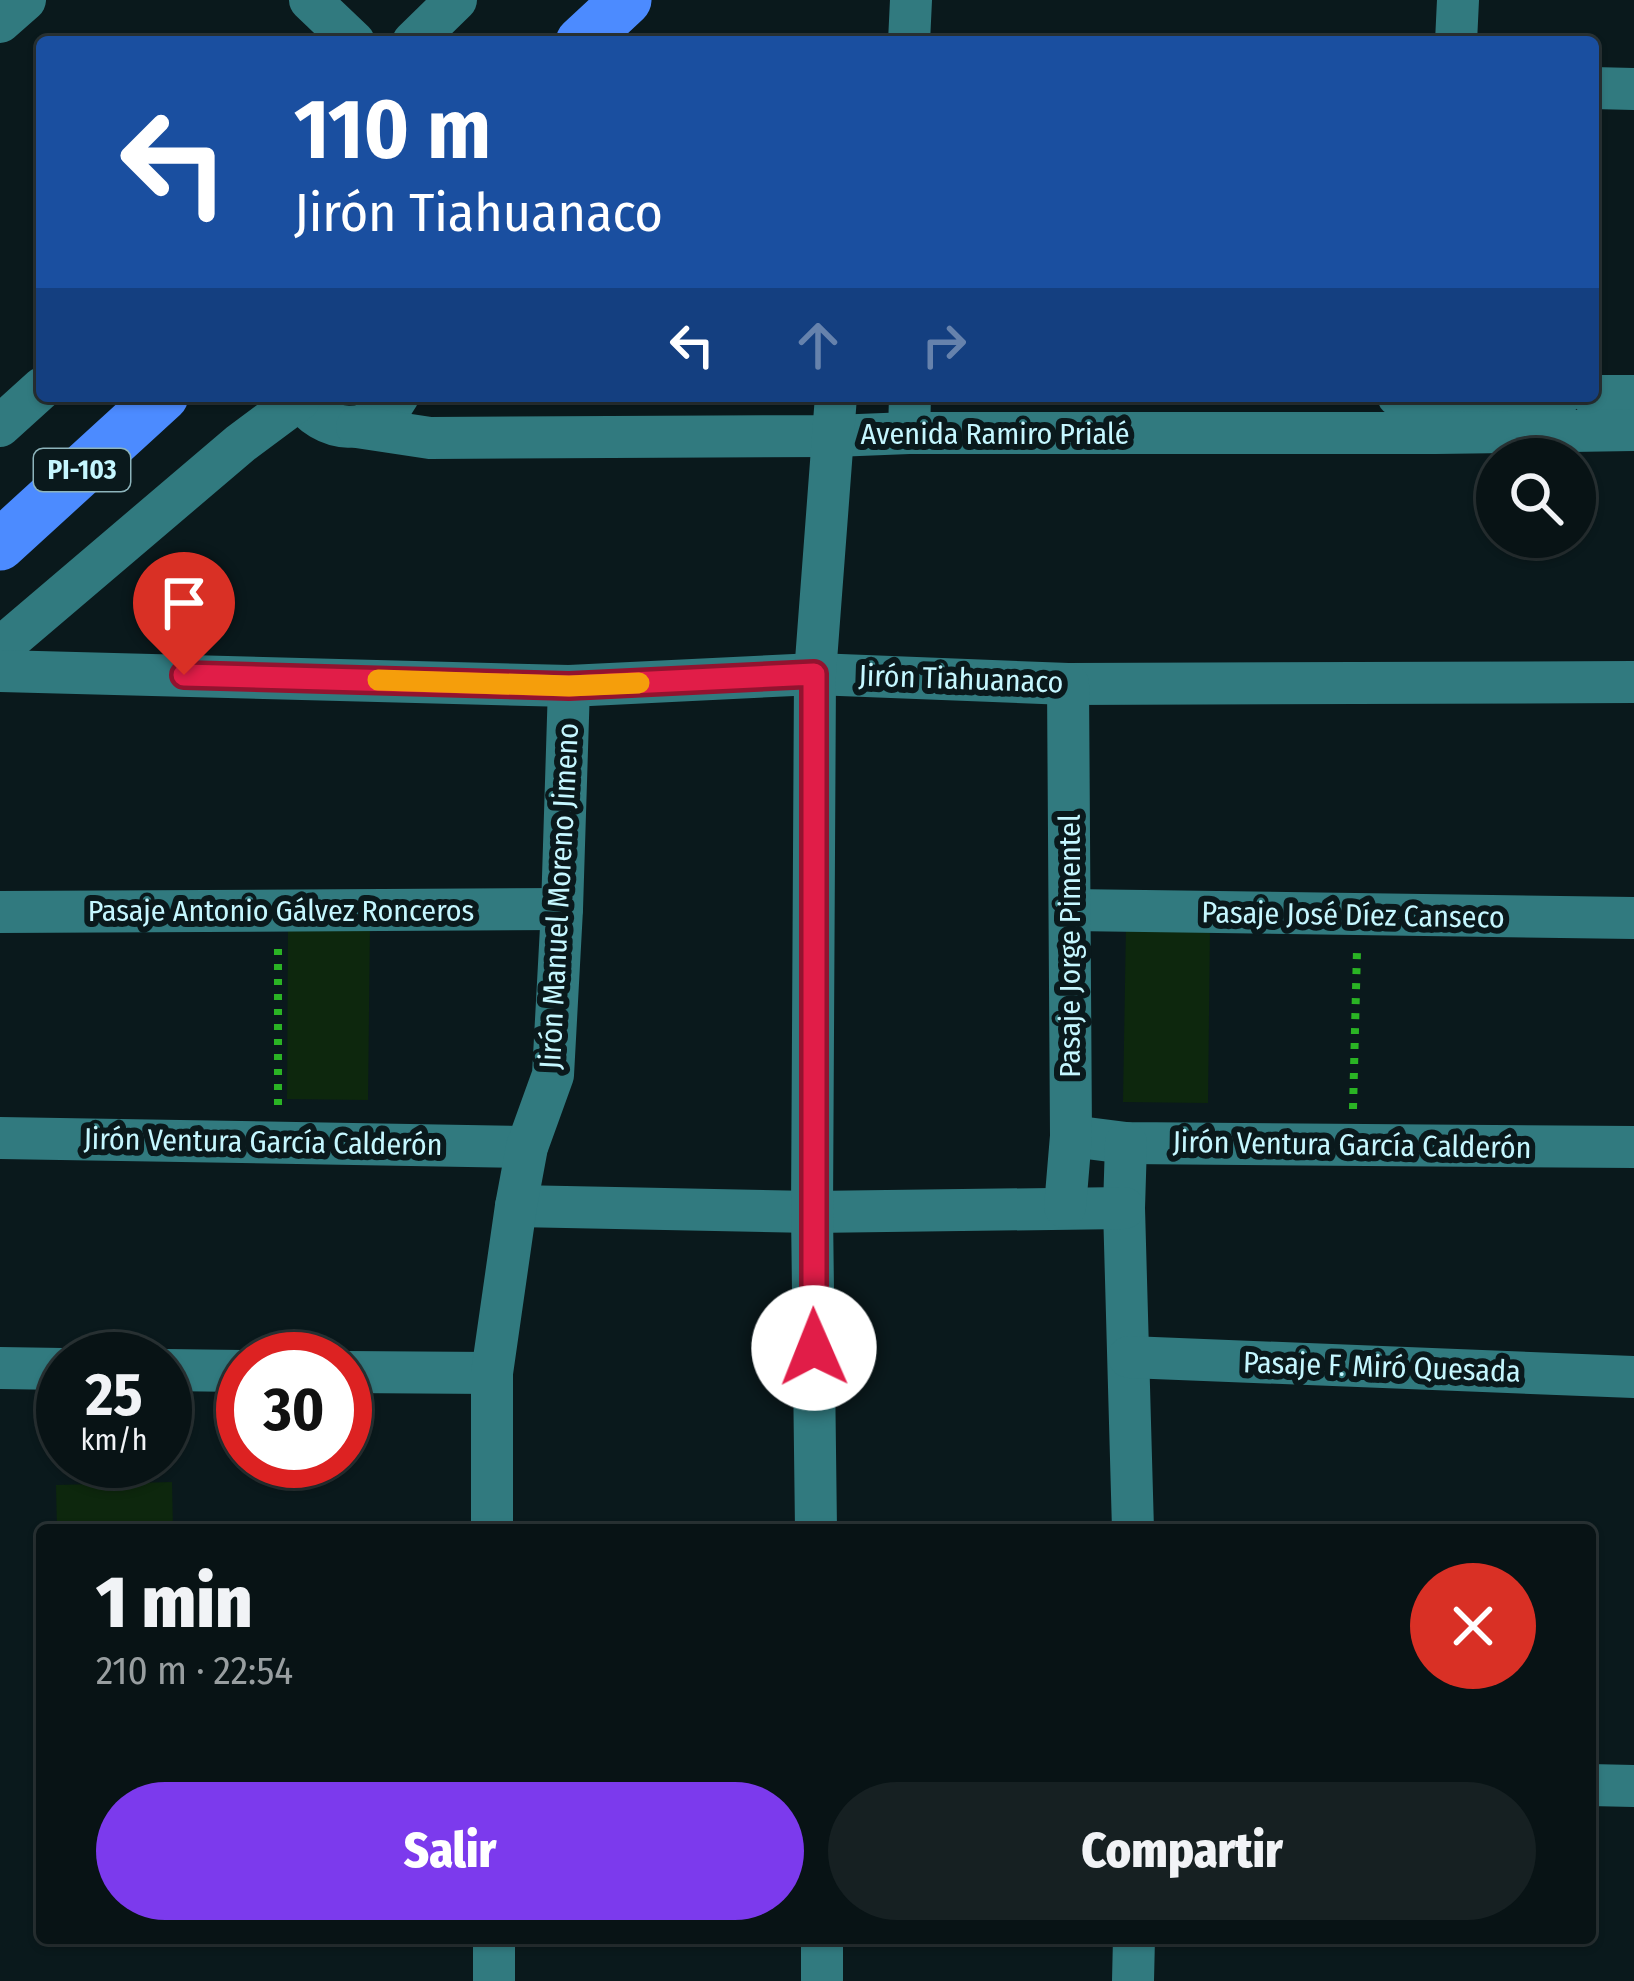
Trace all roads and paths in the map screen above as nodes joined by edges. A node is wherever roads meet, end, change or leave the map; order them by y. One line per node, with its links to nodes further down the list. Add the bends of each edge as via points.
1 (310, 0): 6 (street)
2 (456, 0): 7 (street)
3 (626, 0): 8 (main road)
4 (911, 0): 9 (street)
5 (1457, 0): 10 (street)
6 (348, 36)
7 (418, 36)
8 (587, 36)
9 (909, 36)
10 (1456, 36)
11 (1599, 88): 12 (street)
12 (1634, 88)
13 (36, 393): 24 (street)
14 (1599, 396): 15 (street)
15 (1634, 396)
16 (157, 402): 27 (main road, PI-103)
17 (293, 402): 28 (street)
18 (301, 402): 25 (street, Avenida Ramiro Prialé, via 314,417)
19 (393, 402): 25 (street)
20 (1503, 402): 21 (street, Avenida Ramiro Prialé)
21 (1436, 409): 22 (street, Avenida Ramiro Prialé); 26 (street, Avenida Ramiro Prialé)
22 (910, 414): 23 (street, Avenida Ramiro Prialé)
23 (835, 416): 25 (street, Avenida Ramiro Prialé, via 430,438); 30 (street)
24 (0, 426)
25 (357, 427)
26 (1634, 430)
27 (0, 545)
28 (0, 648)
29 (0, 671): 33 (street, Jirón Tiahuanaco)
30 (814, 674): 32 (street, Jirón Tiahuanaco); 33 (street, Jirón Tiahuanaco); 50 (street)
31 (1634, 682): 32 (street, Jirón Tiahuanaco)
32 (1068, 684): 36 (street, Pasaje Jorge Pimentel)
33 (569, 686): 35 (street, Jirón Manuel Moreno Jimeno)
34 (278, 910): 35 (street, Pasaje Antonio Gálvez Ronceros); 37 (street, Pasaje Antonio Gálvez Ronceros); 42 (path)
35 (562, 910): 45 (street, Jirón Manuel Moreno Jimeno, via 553,1075)
36 (1071, 910): 38 (street, Pasaje José Díez Canseco); 40 (street, Pasaje Jorge Pimentel)
37 (0, 912)
38 (1357, 916): 39 (street, Pasaje José Díez Canseco); 44 (path)
39 (1634, 918)
40 (1071, 1136): 43 (street, Jirón Ventura García Calderón); 48 (street, Pasaje Jorge Pimentel)
41 (0, 1138): 42 (street, Jirón Ventura García Calderón)
42 (278, 1143): 45 (street, Jirón Ventura García Calderón)
43 (1126, 1143): 44 (street, Jirón Ventura García Calderón); 49 (street)
44 (1352, 1146): 46 (street, Jirón Ventura García Calderón)
45 (527, 1147): 47 (street, Jirón Manuel Moreno Jimeno)
46 (1634, 1147)
47 (515, 1206): 50 (street); 55 (street, Jirón Manuel Moreno Jimeno)
48 (1065, 1208): 49 (street); 50 (street)
49 (1124, 1208): 51 (street)
50 (812, 1211): 58 (street)
51 (1129, 1358): 56 (street, Pasaje F. Miró Quesada); 59 (street)
52 (0, 1369): 53 (street)
53 (36, 1369)
54 (372, 1372): 55 (street)
55 (492, 1373): 57 (street, Jirón Manuel Moreno Jimeno)
56 (1634, 1377)
57 (492, 1524)
58 (816, 1524)
59 (1133, 1524)
60 (1596, 1785): 61 (street)
61 (1634, 1786)
62 (494, 1944): 65 (street)
63 (821, 1944): 66 (street)
64 (1134, 1944): 67 (street)
65 (494, 1981)
66 (822, 1981)
67 (1132, 1981)

